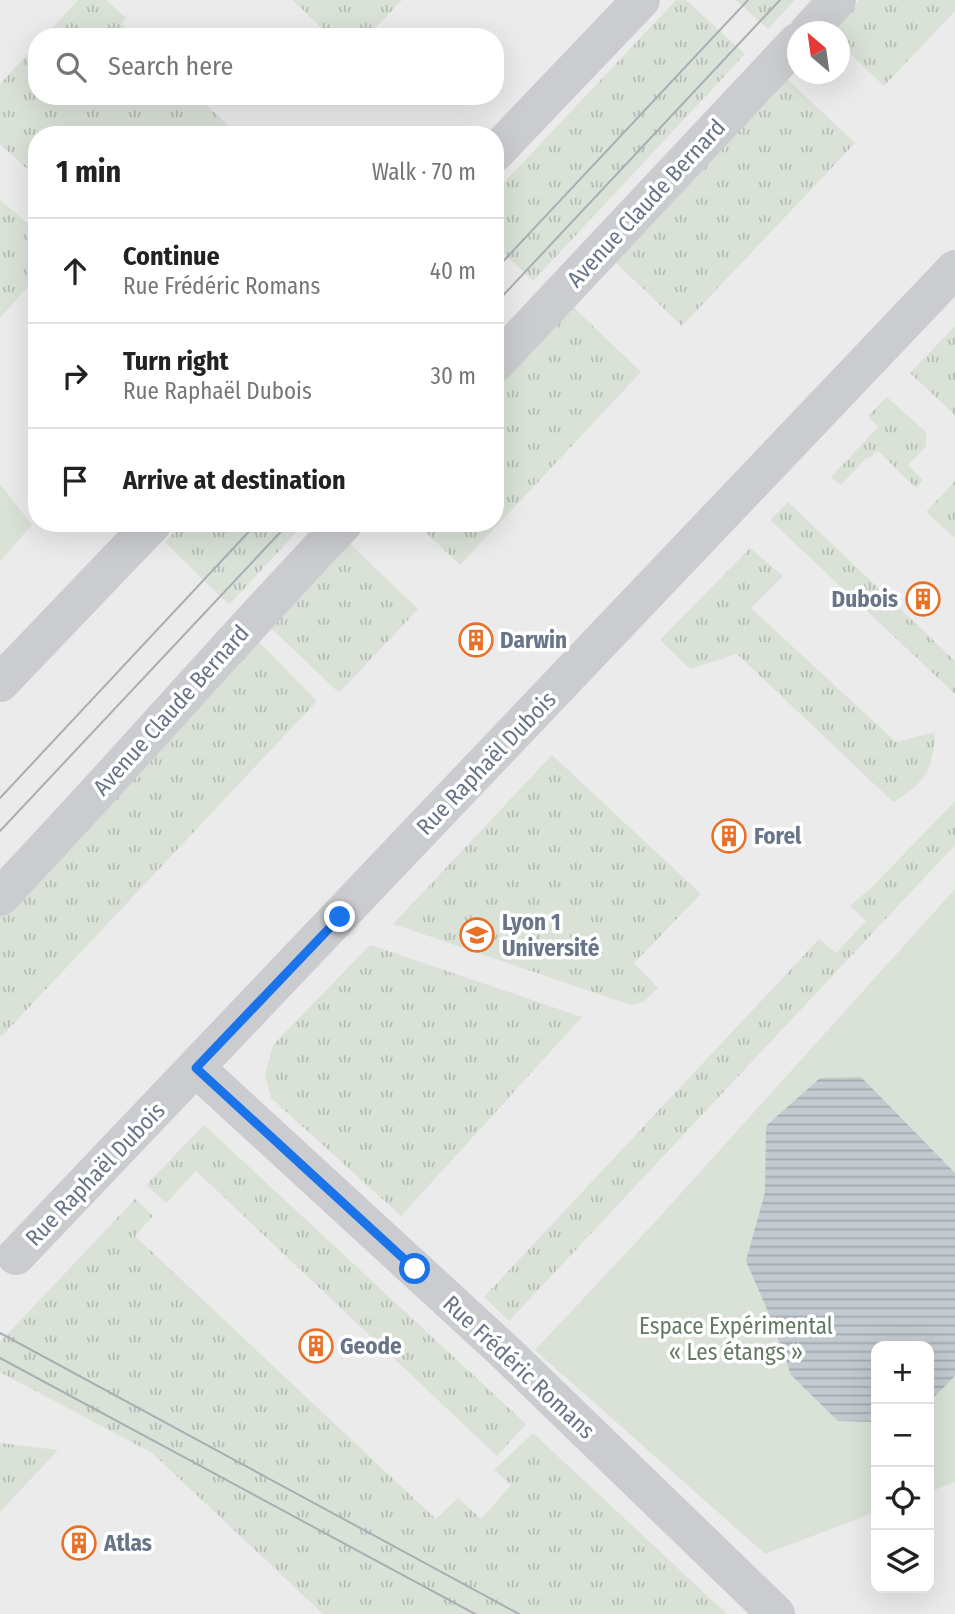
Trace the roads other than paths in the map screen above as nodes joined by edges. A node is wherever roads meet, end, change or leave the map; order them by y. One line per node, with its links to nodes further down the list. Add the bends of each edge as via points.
1 (640, 0): 5 (street)
2 (837, 0): 3 (street)
3 (818, 21)
4 (787, 53): 7 (street, Avenue Claude Bernard)
5 (504, 144)
6 (955, 269): 12 (street, Rue Raphaël Dubois)
7 (504, 354)
8 (144, 532): 10 (street)
9 (335, 532): 11 (street, Avenue Claude Bernard)
10 (0, 683)
11 (0, 897)
12 (196, 1068): 13 (street, Rue Raphaël Dubois); 14 (street, Rue Frédéric Romans, via 503,1350)
13 (16, 1256)
14 (776, 1614)

